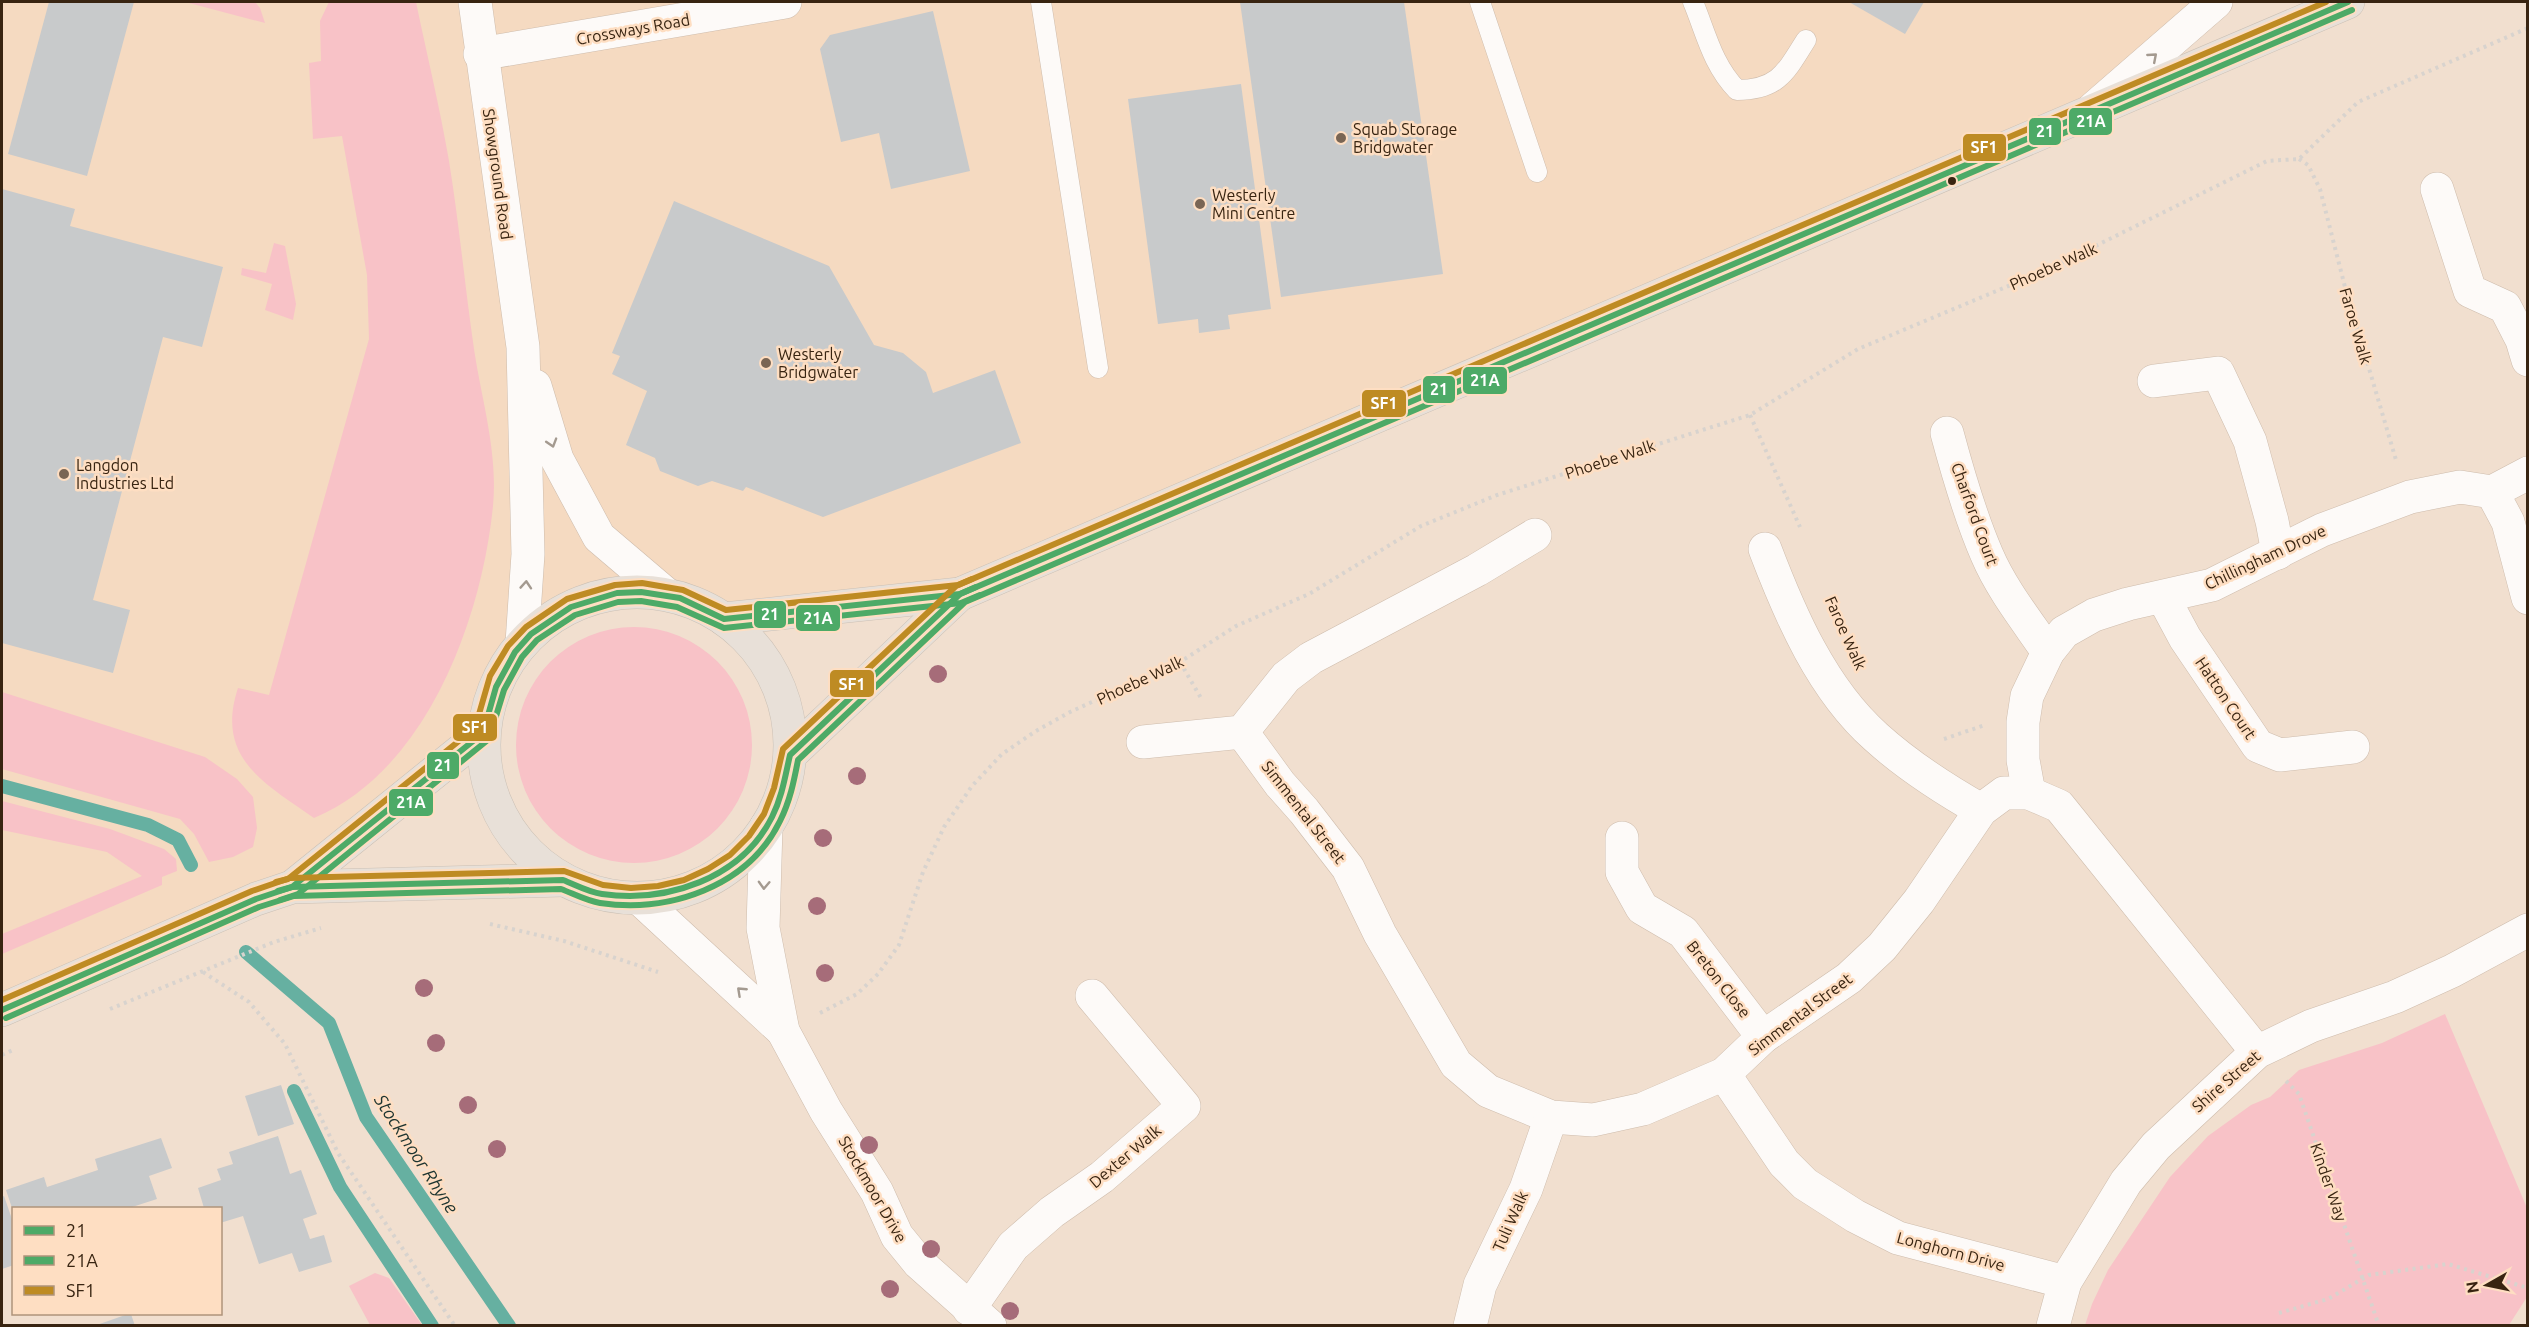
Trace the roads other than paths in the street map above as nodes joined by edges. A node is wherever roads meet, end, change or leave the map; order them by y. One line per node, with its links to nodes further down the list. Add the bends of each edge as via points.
1 (475, 2): 9 (street, Showground Road)
2 (784, 2): 9 (street, Crossways Road)
3 (1041, 2): 15 (lane)
4 (1480, 2): 11 (lane)
5 (1693, 2): 8 (lane, via 1710,51 1737,90 1756,90 1772,84 1787,70)
6 (2216, 2): 10 (street, one-way to 6)
7 (2348, 2): 10 (main road)
8 (1806, 40)
9 (480, 54): 13 (street, Showground Road)
10 (2092, 109): 24 (main road)
11 (1537, 172)
12 (2437, 189): 14 (street, via 2470,291 2505,307)
13 (523, 347): 23 (street, Showground Road, one-way to 23, via 557,459 599,537); 28 (street, Showground Road, one-way to 13, via 528,554)
14 (2528, 360)
15 (1098, 368)
16 (2154, 381): 22 (street, via 2218,373 2250,441)
17 (1947, 433): 29 (street, Charford Court, via 1988,557)
18 (2528, 473): 19 (street)
19 (2492, 492): 22 (street, Chillingham Drove, via 2460,486 2410,497 2322,530); 26 (street, via 2508,522)
20 (1535, 535): 30 (street, via 1311,658 1286,677)
21 (1765, 549): 36 (street, Faroe Walk, via 1796,628 1850,710 1901,757)
22 (2278, 553): 25 (street, Chillingham Drove, via 2212,585)
23 (666, 594): 27 (main road, via 700,605); 28 (main road, via 627,592 586,600 547,621)
24 (960, 594): 27 (main road); 34 (main road)
25 (2163, 597): 29 (street, Chillingham Drove, via 2094,615 2064,632); 33 (street, Hatton Court, via 2185,638 2258,746 2280,755)
26 (2528, 598)
27 (724, 619): 34 (main road, via 753,645 775,678 787,716)
28 (522, 643): 31 (main road, via 502,671 489,702)
29 (2048, 652): 35 (street, Chillingham Drove, via 2027,696 2023,722 2023,760)
30 (1242, 732): 32 (street); 49 (street, Simmental Street, via 1348,868 1380,934 1456,1064 1488,1090)
31 (483, 733): 39 (main road, via 487,777 502,818 528,854); 40 (main road)
32 (1143, 742)
33 (2353, 747)
34 (790, 755): 37 (main road, via 782,792)
35 (2029, 793): 36 (street, Simmental Street, via 2004,793); 47 (street, Simmental Street, via 2059,806)
36 (1981, 810): 46 (street, Simmental Street, via 1919,901 1882,947 1849,978)
37 (766, 826): 41 (main road, via 742,857 714,878 676,894); 45 (street, Stockmoor Drive, one-way to 45, via 763,928)
38 (1622, 838): 46 (street, Breton Close, via 1622,872 1642,908 1683,932)
39 (563, 880): 40 (main road); 41 (main road, via 600,894)
40 (292, 887): 44 (main road, via 187,928)
41 (640, 899): 45 (street, Stockmoor Drive, one-way to 41)
42 (2528, 930): 47 (street, Shire Street, via 2395,998 2311,1026)
43 (1092, 996): 51 (street, Dexter Walk, via 1184,1106 1013,1246)
44 (2, 1010)
45 (783, 1031): 51 (street, Stockmoor Drive, via 826,1111 877,1192 897,1236 919,1263)
46 (1763, 1037): 48 (street, Simmental Street)
47 (2257, 1052): 50 (street, Shire Street, via 2156,1146 2126,1182)
48 (1724, 1074): 49 (street, Simmental Street, via 1643,1109 1593,1120); 50 (street, Longhorn Drive, via 1784,1163 1805,1184 1855,1216 1898,1238)
49 (1551, 1117): 52 (street, Tuli Walk, via 1526,1189 1480,1285)
50 (2065, 1282): 53 (street, Shire Street)
51 (980, 1317)
52 (1470, 1326)
53 (2053, 1326)

